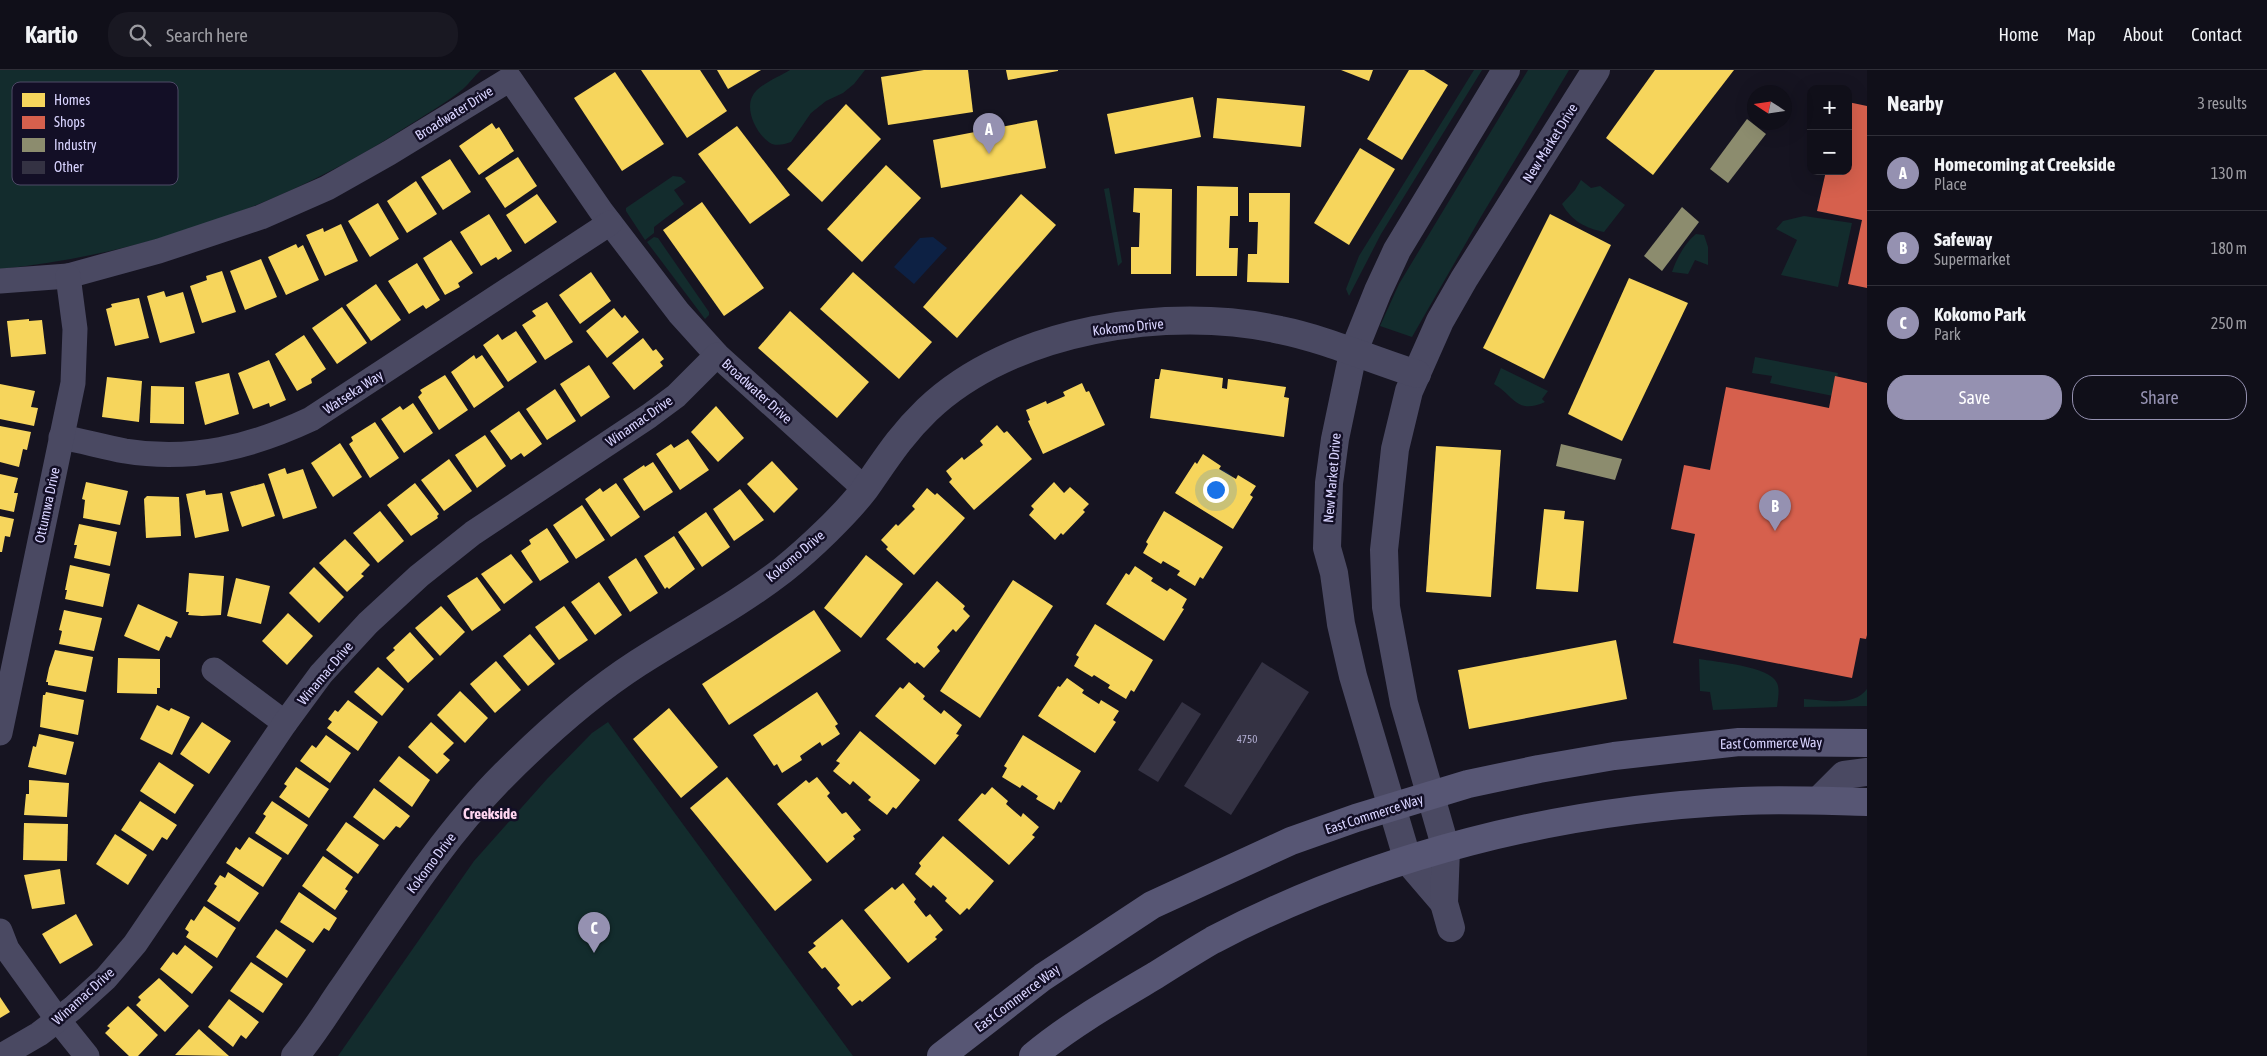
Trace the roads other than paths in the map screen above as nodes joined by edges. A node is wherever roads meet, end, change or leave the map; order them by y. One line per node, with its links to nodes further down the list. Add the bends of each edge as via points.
1 (1506, 70): 6 (street, New Market Drive, via 1397,250)
2 (1596, 70): 8 (street, New Market Drive, via 1464,279 1440,321)
3 (610, 222): 4 (street, Broadwater Drive, via 510,79 374,162 261,217 176,246); 7 (street, Broadwater Drive, via 679,313); 9 (street, Watseka Way, via 311,419 275,436 236,448 167,455 127,451)
4 (68, 276): 5 (street, Broadwater Drive); 9 (street, Ottumwa Drive, via 75,329 75,360)
5 (0, 281)
6 (1353, 354): 8 (street, Kokomo Drive); 10 (street, Kokomo Drive, via 1325,342 1278,329 1220,322 1124,326 1048,340 1006,357 967,379 931,407 899,439); 19 (street, New Market Drive, via 1335,438 1329,483 1327,548 1352,676)
7 (717, 355): 10 (street, Broadwater Drive); 12 (street, Winamac Drive, via 676,396 473,533 419,576 368,623 321,674)
8 (1417, 374): 16 (street, New Market Drive, via 1409,391 1394,459 1384,550 1386,607 1404,703)
9 (61, 437): 13 (street, Ottumwa Drive)
10 (865, 489): 28 (street, Kokomo Drive, via 818,540 783,570 594,695 504,775 427,867)
11 (214, 670): 12 (street)
12 (285, 723): 25 (street, Winamac Drive, via 135,944 106,978)
13 (0, 733)
14 (1867, 743): 16 (main road, East Commerce Way, via 1740,742 1680,748 1539,769)
15 (1867, 772): 17 (street, via 1844,775)
16 (1431, 795): 19 (main road, East Commerce Way); 20 (street, New Market Drive)
17 (1819, 800): 18 (main road); 20 (main road, via 1743,800 1635,810 1486,837)
18 (1867, 802)
19 (1393, 807): 21 (street, New Market Drive); 29 (main road, East Commerce Way, via 1291,841 1152,905 1043,977)
20 (1446, 850): 21 (main road); 22 (street, New Market Drive)
21 (1408, 861): 22 (street, New Market Drive); 30 (main road, via 1288,904 1212,941 1116,998)
22 (1444, 902): 23 (street, New Market Drive)
23 (1451, 928)
24 (0, 931): 25 (street, via 7,948)
25 (58, 1020): 26 (street, Winamac Drive); 27 (street)
26 (1, 1056)
27 (87, 1056)
28 (295, 1056)
29 (941, 1056)
30 (1032, 1056)

